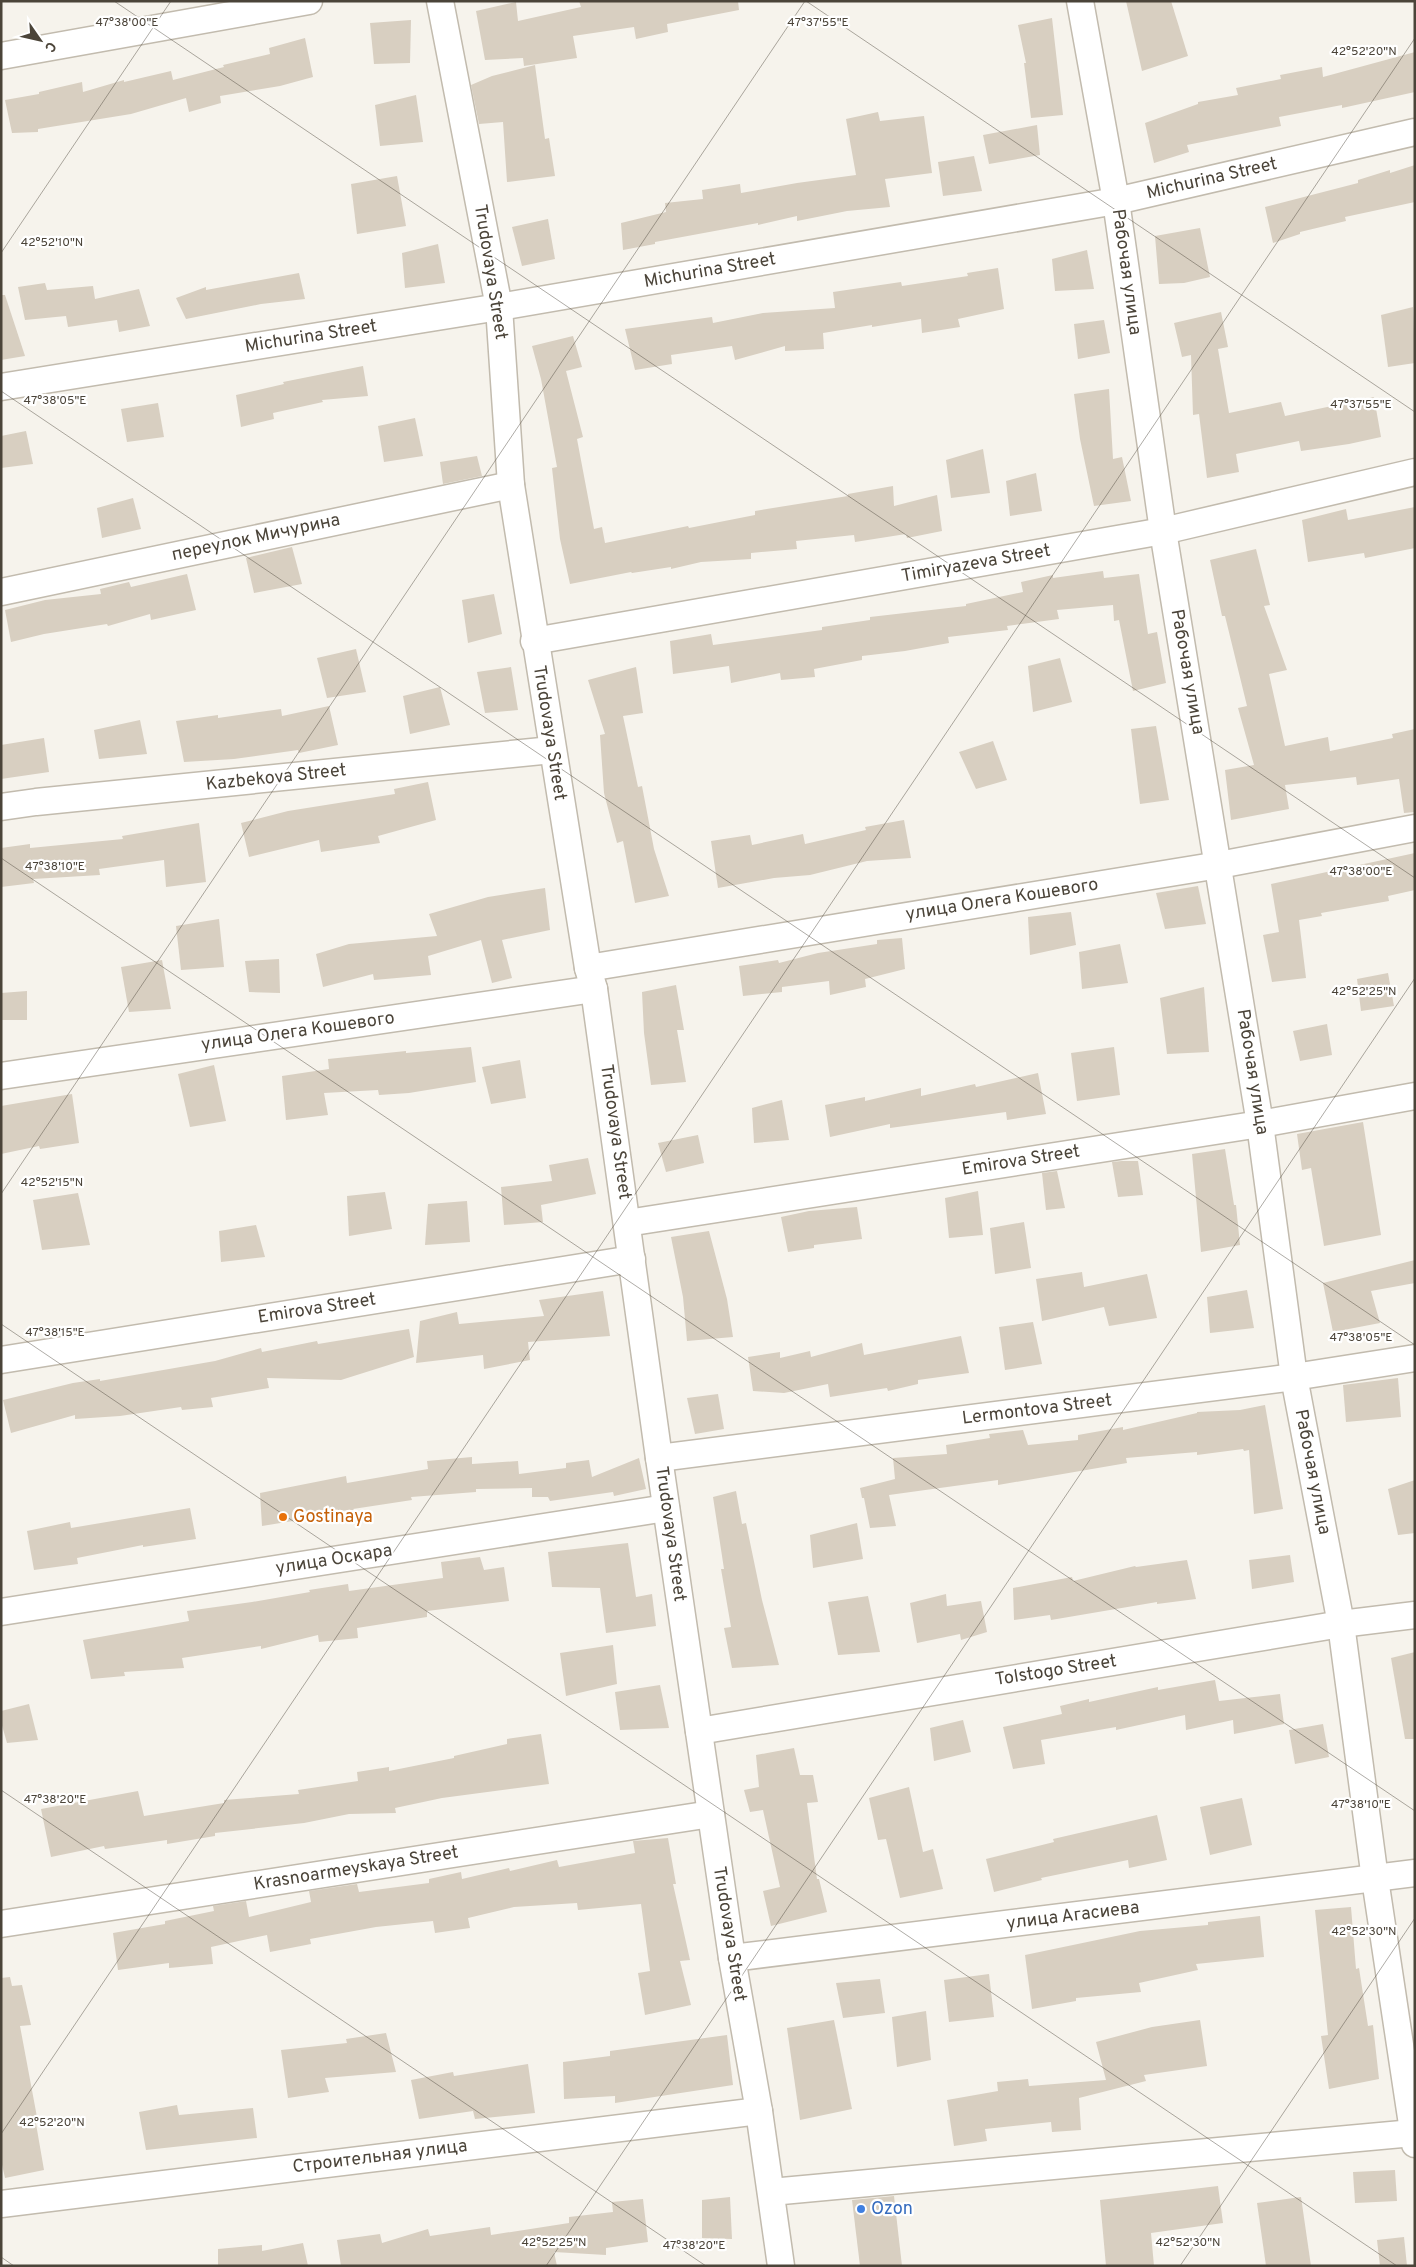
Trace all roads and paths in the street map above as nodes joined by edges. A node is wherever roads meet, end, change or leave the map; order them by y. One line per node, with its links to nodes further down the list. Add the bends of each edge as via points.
1 (309, 1): 4 (street)
2 (440, 1): 7 (street, Trudovaya Street)
3 (1080, 1): 6 (street, Рабочая улица)
4 (1, 56)
5 (1415, 132): 6 (street, Michurina Street)
6 (1116, 201): 7 (street, Michurina Street); 11 (street, Рабочая улица)
7 (499, 307): 8 (street, Michurina Street); 10 (street, Trudovaya Street)
8 (1, 387)
9 (1415, 472): 11 (street, Timiryazeva Street)
10 (511, 485): 12 (street, переулок Мичурина); 13 (street, Trudovaya Street)
11 (1163, 531): 13 (street, Timiryazeva Street); 17 (street, Рабочая улица)
12 (1, 592)
13 (534, 641): 14 (street, Trudovaya Street)
14 (552, 750): 15 (street, Kazbekova Street); 18 (street, Trudovaya Street)
15 (1, 807)
16 (1415, 828): 17 (street, улица Олега Кошевого)
17 (1219, 865): 18 (street, улица Олега Кошевого); 21 (street, Рабочая улица)
18 (591, 978): 19 (street, улица Олега Кошевого); 22 (street, Trudovaya Street)
19 (1, 1076)
20 (1415, 1096): 21 (street, Emirova Street)
21 (1260, 1124): 22 (street, Emirova Street); 26 (street, Рабочая улица)
22 (628, 1223): 23 (street, Trudovaya Street)
23 (632, 1259): 25 (street, Emirova Street); 27 (street, Trudovaya Street)
24 (1415, 1358): 26 (street, Lermontova Street)
25 (1, 1360)
26 (1294, 1377): 27 (street, Lermontova Street); 31 (street, Рабочая улица)
27 (659, 1458): 28 (street, Trudovaya Street)
28 (666, 1508): 29 (street, улица Оскара); 32 (street, Trudovaya Street)
29 (1, 1612)
30 (1415, 1615): 31 (street, Tolstogo Street)
31 (1341, 1624): 32 (street, Tolstogo Street); 35 (street, Рабочая улица)
32 (698, 1731): 33 (street, Trudovaya Street)
33 (710, 1814): 36 (street, Krasnoarmeyskaya Street); 37 (street, Trudovaya Street)
34 (1415, 1873): 35 (street, улица Агасиева)
35 (1375, 1879): 37 (street, улица Агасиева); 39 (street, Рабочая улица)
36 (1, 1924)
37 (732, 1958): 38 (street, Trudovaya Street)
38 (759, 2111): 40 (street, Trudovaya Street); 41 (street, Строительная улица)
39 (1414, 2138): 40 (street)
40 (771, 2192): 42 (street, Trudovaya Street)
41 (1, 2204)
42 (782, 2266)

